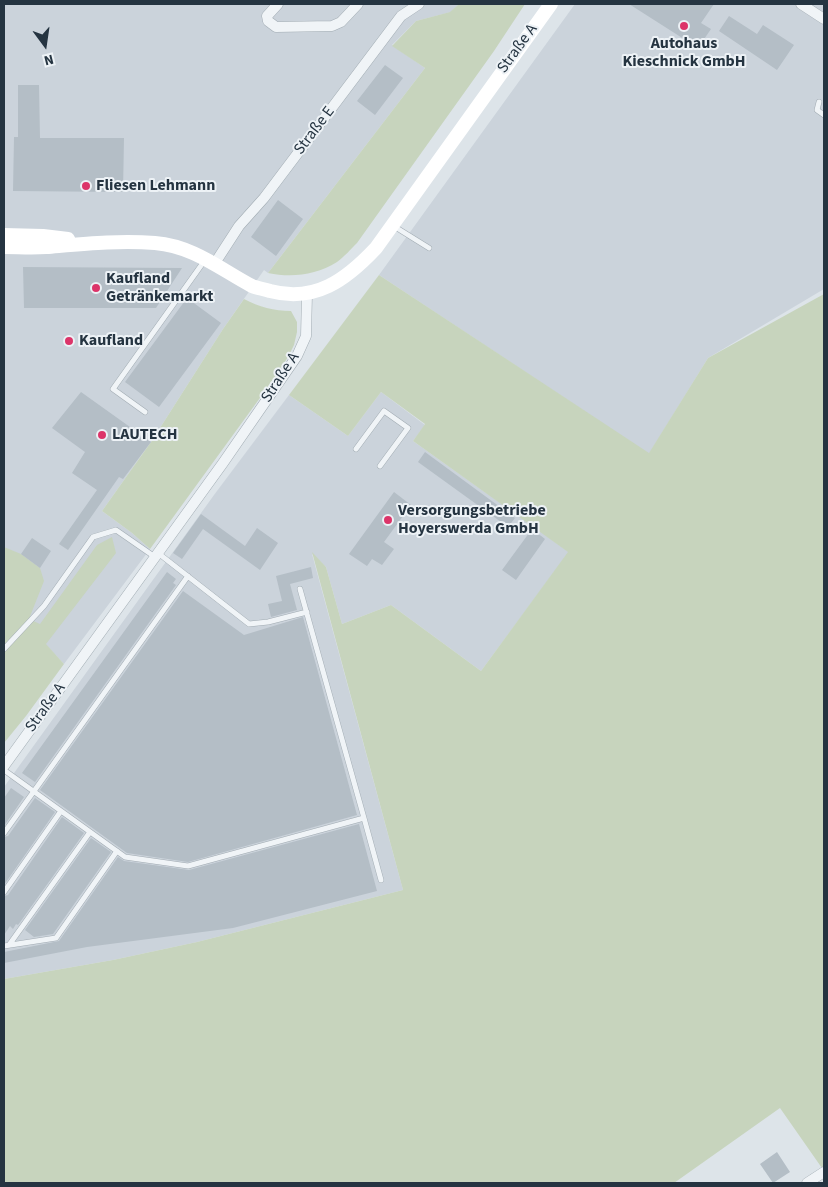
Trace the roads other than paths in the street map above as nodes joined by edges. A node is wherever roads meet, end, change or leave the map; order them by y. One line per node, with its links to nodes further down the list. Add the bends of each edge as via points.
1 (278, 4): 2 (street, via 267,16 276,27 332,26 341,22)
2 (358, 4)
3 (551, 4): 9 (street, Straße A)
4 (801, 4): 6 (street)
5 (415, 5): 14 (street, Straße E, via 401,16 264,198)
6 (824, 19)
7 (818, 102): 8 (lane, via 817,110)
8 (824, 115)
9 (392, 225): 13 (lane); 15 (street, Straße A, via 356,269 334,284)
10 (4, 236): 11 (street, via 42,236)
11 (91, 242): 12 (street); 14 (street, via 156,243 183,249)
12 (4, 247)
13 (429, 248)
14 (210, 261): 15 (street, via 254,287 282,294); 16 (lane, via 113,389)
15 (308, 294): 19 (street, Straße A, via 306,336 297,356)
16 (145, 412)
17 (356, 449): 18 (lane, via 384,411 408,428)
18 (380, 466)
19 (157, 555): 20 (lane); 23 (lane, via 116,530 93,537 44,606); 24 (street, Straße A)
20 (188, 576): 22 (lane, via 249,624); 26 (lane)
21 (300, 589): 22 (lane)
22 (307, 612): 28 (lane)
23 (4, 649)
24 (4, 766)
25 (4, 770): 26 (lane)
26 (34, 792): 27 (lane); 30 (lane)
27 (61, 811): 29 (lane); 33 (lane)
28 (364, 818): 31 (lane, via 188,866 125,857); 32 (lane)
29 (90, 832): 31 (lane); 34 (lane)
30 (4, 833)
31 (117, 851): 34 (lane, via 56,938)
32 (382, 880)
33 (4, 892)
34 (6, 946)
35 (824, 1172): 36 (street)
36 (807, 1183)

